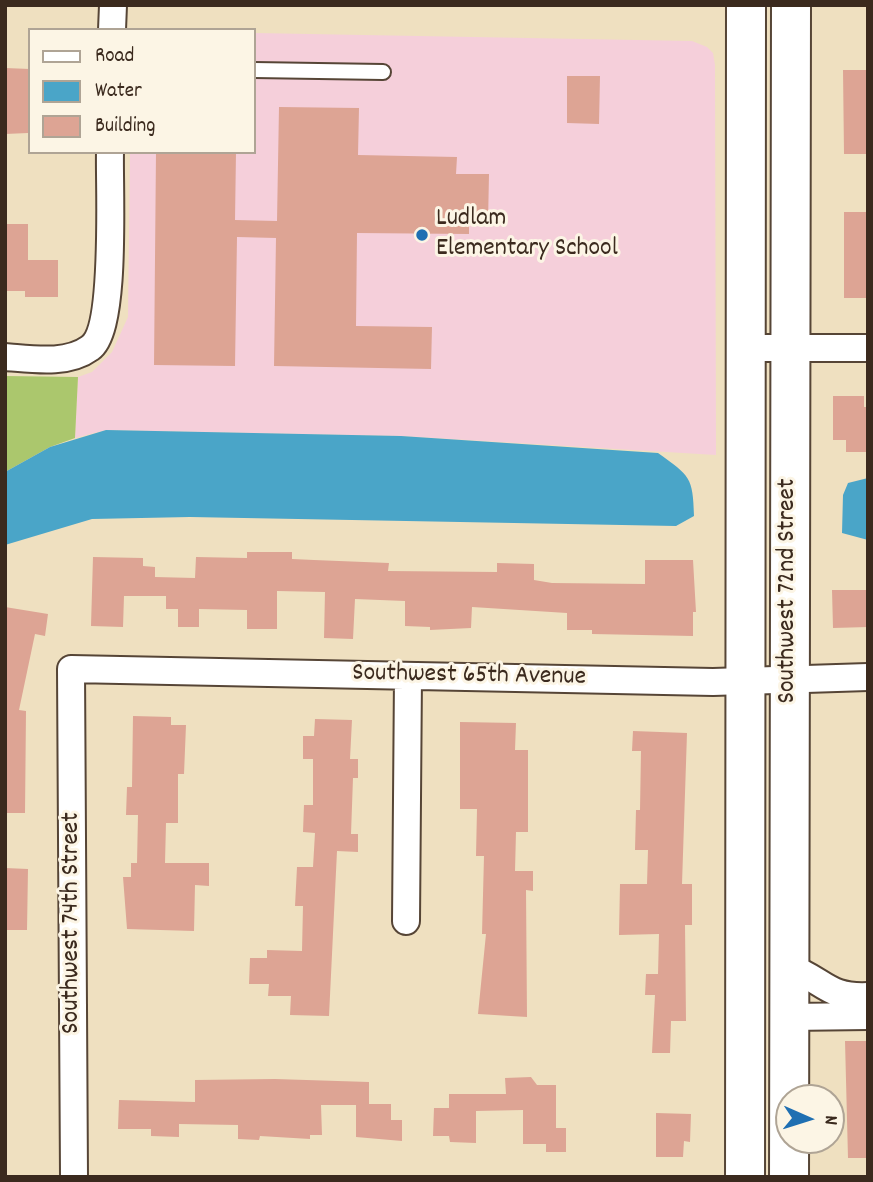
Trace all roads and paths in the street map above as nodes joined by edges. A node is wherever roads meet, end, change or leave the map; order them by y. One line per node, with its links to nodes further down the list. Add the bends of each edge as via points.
1 (113, 5): 4 (street)
2 (746, 5): 8 (main road, Southwest 72nd Street)
3 (791, 5): 9 (main road, Southwest 72nd Street)
4 (112, 28)
5 (256, 70): 6 (lane)
6 (383, 72)
7 (110, 154): 11 (street, via 108,305 102,333 88,350 58,359)
8 (744, 348): 9 (street); 16 (main road, Southwest 72nd Street)
9 (788, 348): 10 (street); 15 (main road, Southwest 72nd Street)
10 (868, 348)
11 (5, 357)
12 (71, 669): 13 (street, Southwest 65th Avenue); 22 (street, Southwest 74th Street)
13 (408, 676): 16 (street, Southwest 65th Avenue); 17 (street)
14 (868, 677): 15 (street, Southwest 65th Avenue)
15 (790, 678): 16 (street, Southwest 65th Avenue); 18 (main road, Southwest 72nd Street)
16 (745, 680): 23 (main road, Southwest 72nd Street)
17 (406, 921)
18 (789, 967): 19 (street, via 811,975 834,994); 21 (main road, Southwest 72nd Street)
19 (868, 996)
20 (868, 1016): 21 (street)
21 (789, 1017): 24 (main road, Southwest 72nd Street)
22 (74, 1177)
23 (745, 1177)
24 (789, 1177)

